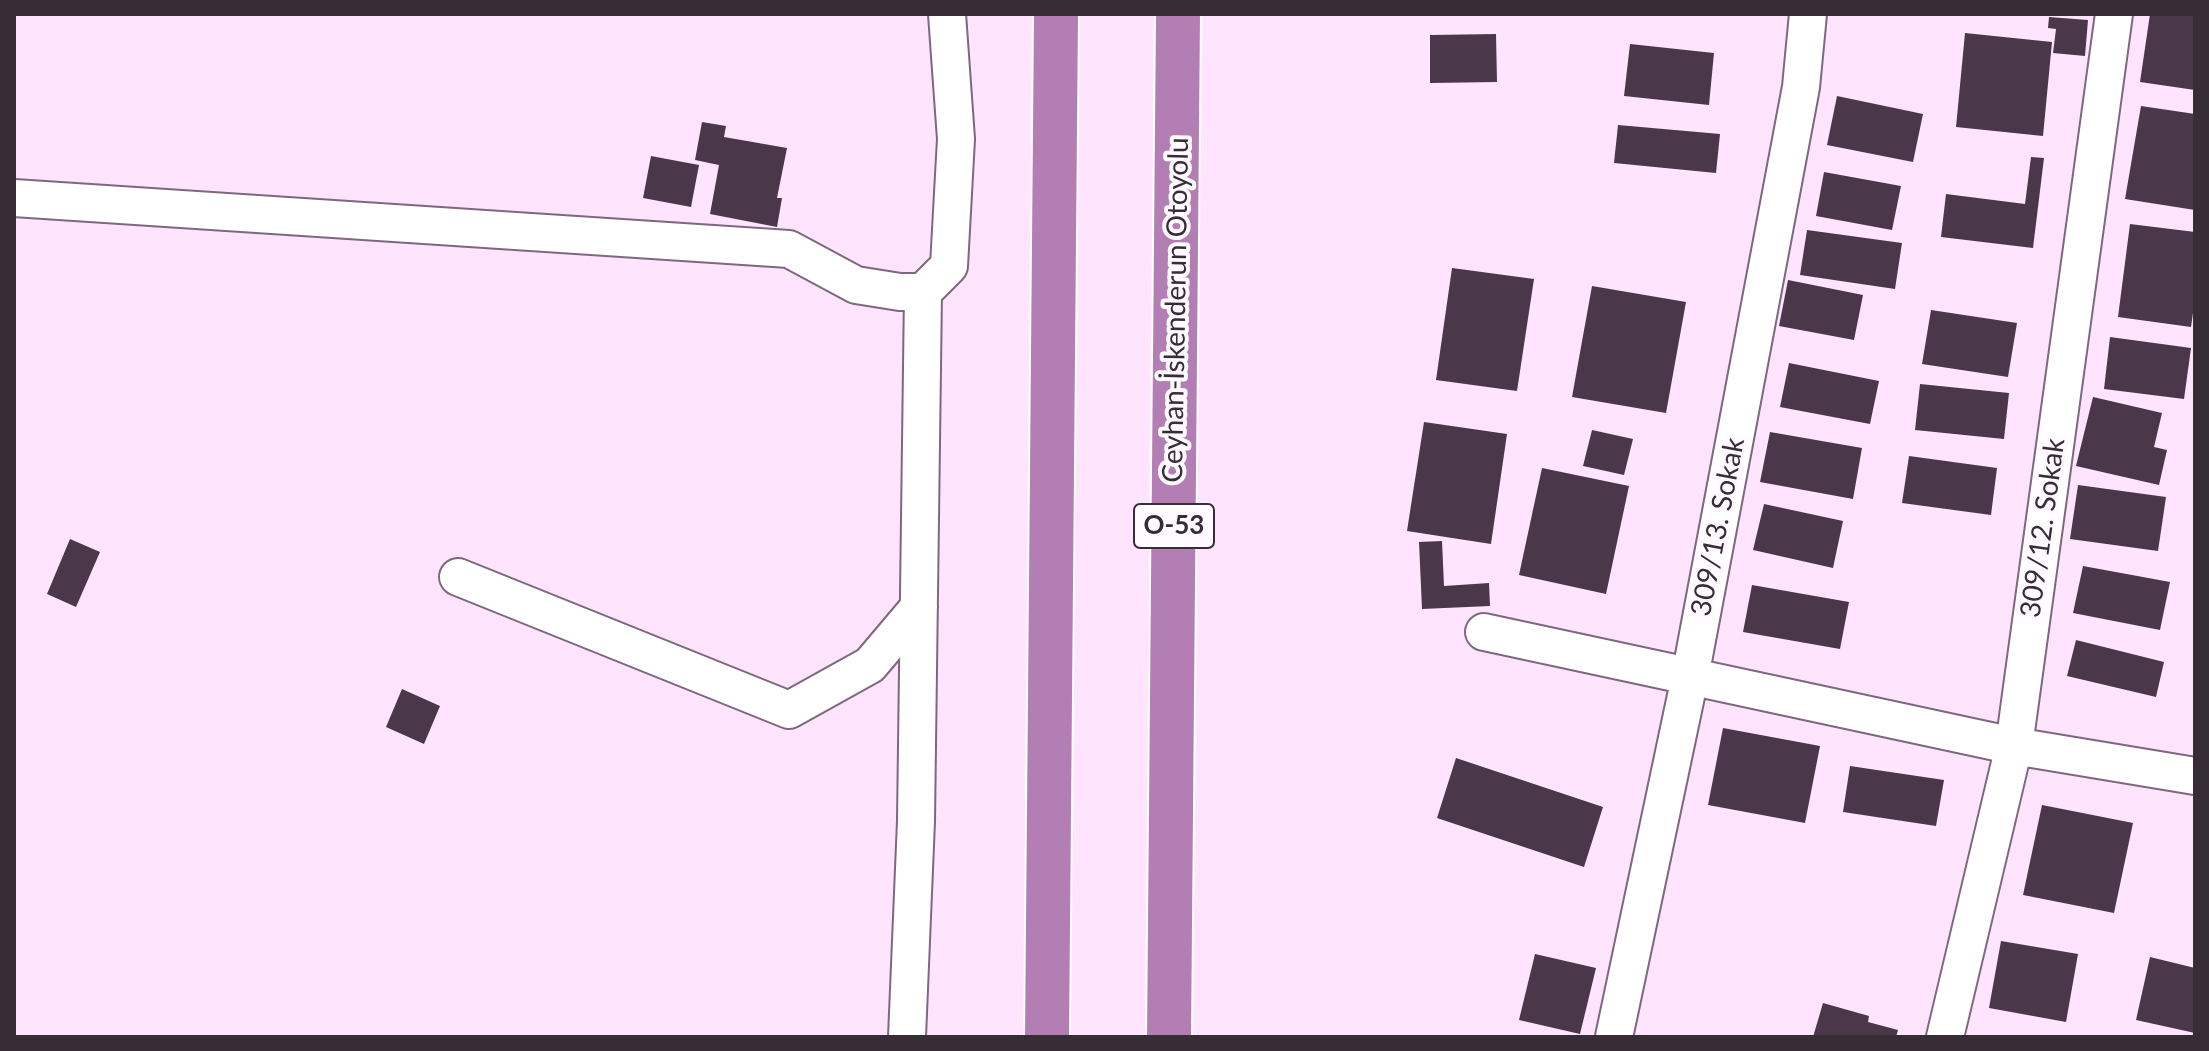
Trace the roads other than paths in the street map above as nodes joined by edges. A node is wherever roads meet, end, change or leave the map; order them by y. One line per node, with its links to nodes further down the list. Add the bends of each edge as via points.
1 (947, 14): 7 (street, via 956,139 949,266)
2 (1056, 14): 15 (highway)
3 (1178, 14): 16 (highway, Ceyhan-İskenderun Otoyolu / O-53)
4 (1808, 14): 11 (street, 309/13. Sokak, via 1801,87)
5 (2114, 14): 12 (street, 309/12. Sokak)
6 (14, 198): 7 (street, via 789,249 856,285)
7 (923, 292): 9 (street)
8 (458, 577): 9 (street, via 789,710 870,665)
9 (919, 607): 14 (street)
10 (1484, 632): 11 (street)
11 (1690, 677): 12 (street); 17 (street, 309/13. Sokak)
12 (2014, 746): 13 (street); 18 (street, 309/12. Sokak)
13 (2195, 776)
14 (907, 1037)
15 (1047, 1037)
16 (1169, 1037)
17 (1614, 1037)
18 (1945, 1037)

